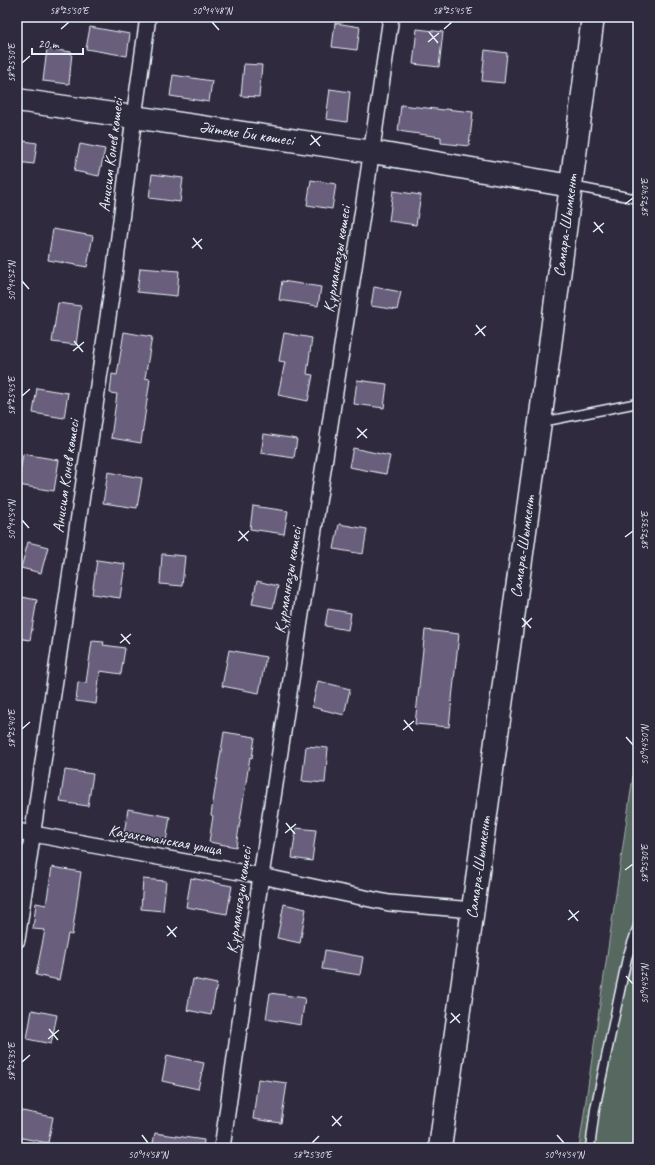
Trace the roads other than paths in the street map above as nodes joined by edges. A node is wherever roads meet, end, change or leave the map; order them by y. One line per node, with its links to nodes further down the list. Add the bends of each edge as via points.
1 (148, 17): 5 (street, Анисим Конев көшесі)
2 (391, 17): 6 (street, Құрманғазы көшесі)
3 (593, 17): 7 (main road, Самара-Шымкент)
4 (17, 100): 5 (main road, Әйтеке Би көшесі)
5 (134, 117): 6 (main road, Әйтеке Би көшесі); 12 (street, Анисим Конев көшесі)
6 (372, 152): 7 (main road, Әйтеке Би көшесі); 13 (street, Құрманғазы көшесі)
7 (571, 186): 8 (lane); 10 (main road, Самара-Шымкент)
8 (638, 199)
9 (638, 403): 10 (lane)
10 (540, 422): 14 (main road, Самара-Шымкент)
11 (17, 831): 12 (street, Казахстанская улица)
12 (32, 834): 13 (street, Казахстанская улица); 16 (street, Анисим Конев көшесі)
13 (261, 876): 14 (street, Казахстанская улица, via 389,902); 17 (street, Құрманғазы көшесі)
14 (473, 910): 18 (main road, Самара-Шымкент)
15 (638, 926): 19 (lane, via 627,958 595,1109)
16 (17, 940)
17 (222, 1148)
18 (440, 1148)
19 (590, 1148)

